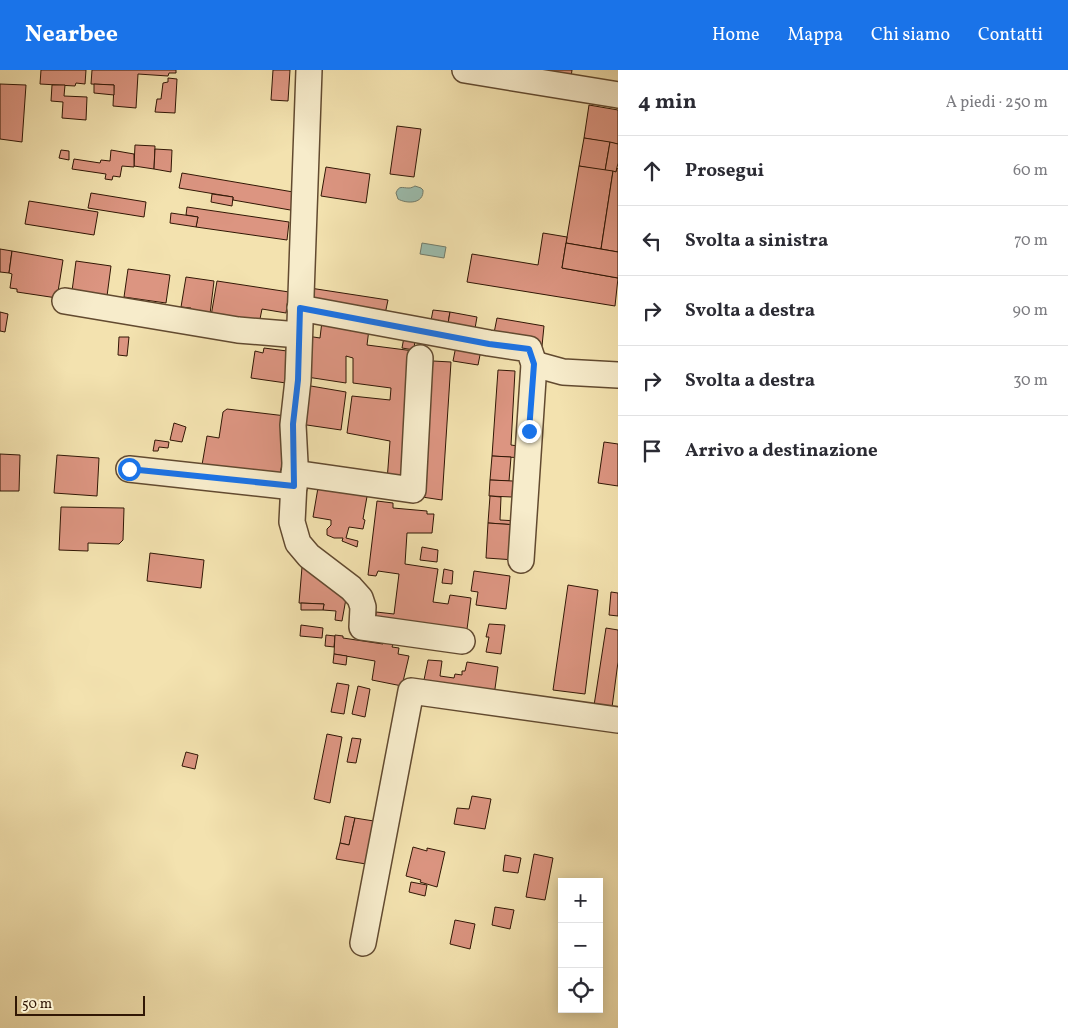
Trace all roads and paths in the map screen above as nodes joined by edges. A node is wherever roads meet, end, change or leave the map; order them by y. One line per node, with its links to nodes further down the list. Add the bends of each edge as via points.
1 (309, 70): 5 (street)
2 (464, 70): 3 (street)
3 (618, 95)
4 (66, 301): 6 (street, via 238,330)
5 (300, 308): 6 (street); 8 (street, via 529,349)
6 (299, 335): 11 (street, via 293,424)
7 (420, 358): 11 (street, via 412,490)
8 (534, 364): 9 (street, via 563,372); 12 (street)
9 (618, 375)
10 (129, 469): 11 (street)
11 (294, 480): 13 (street, via 292,522 298,543 360,598 362,627)
12 (521, 560)
13 (462, 641)
14 (618, 720): 15 (street, via 411,691)
15 (364, 943)

